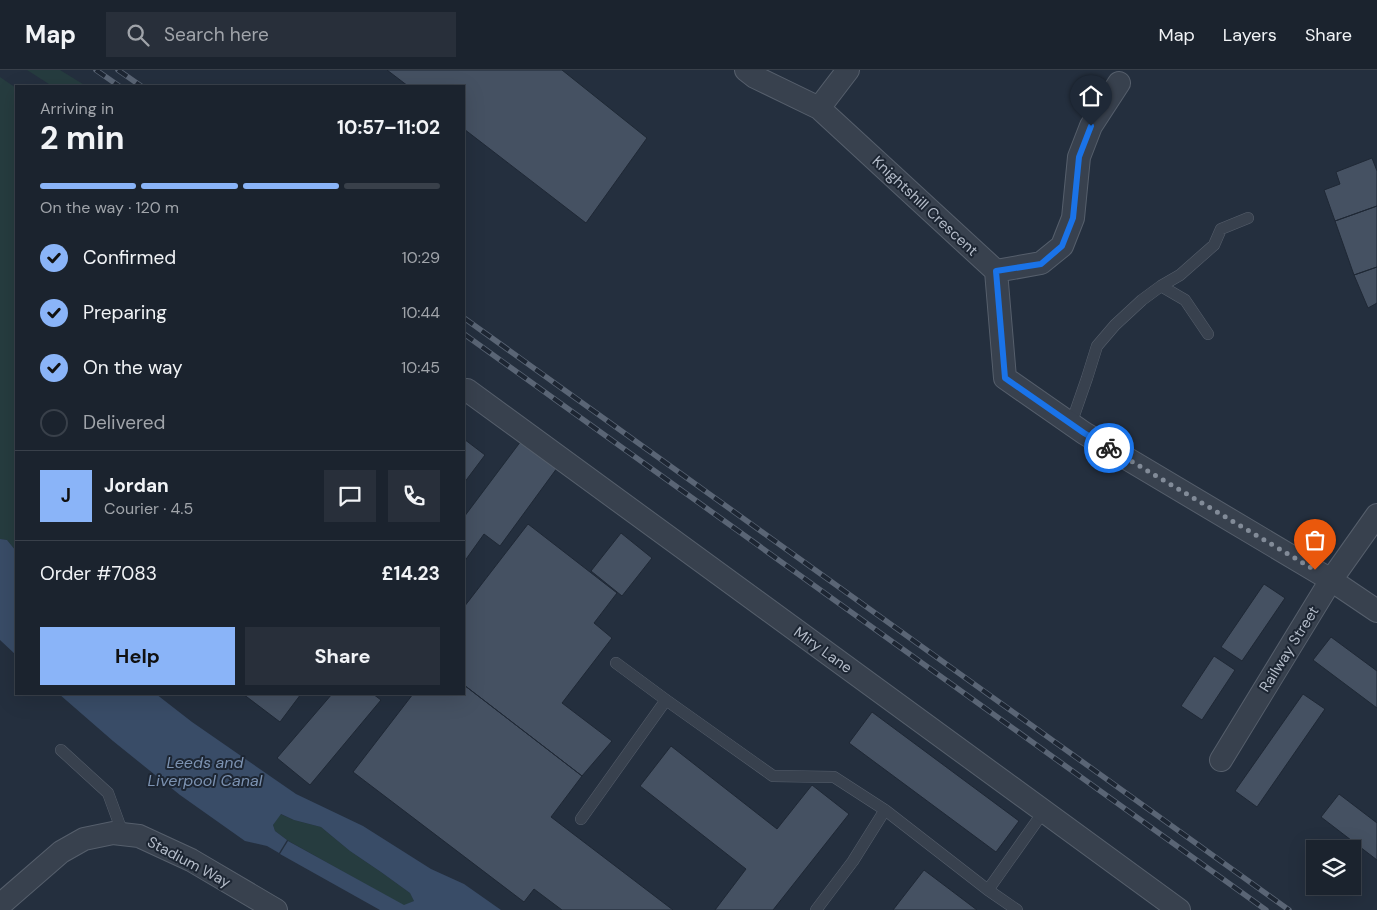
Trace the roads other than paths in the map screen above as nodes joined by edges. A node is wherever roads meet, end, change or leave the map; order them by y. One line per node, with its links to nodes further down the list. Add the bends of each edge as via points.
1 (746, 70): 4 (street, Knightshill Crescent)
2 (848, 70): 4 (street)
3 (1119, 83): 6 (street, via 1091,126 1079,157 1073,218 1062,246 1041,264)
4 (819, 108): 6 (street, Knightshill Crescent)
5 (1248, 218): 7 (lane, via 1221,229 1214,245 1180,276)
6 (996, 271): 10 (street, via 1005,378)
7 (1161, 286): 8 (lane, via 1185,300); 10 (lane, via 1115,325 1097,346)
8 (1208, 334)
9 (466, 389): 19 (street, Miry Lane)
10 (1071, 424): 12 (street)
11 (1377, 515): 12 (street, Railway Street)
12 (1331, 580): 13 (street); 17 (street, Railway Street)
13 (1377, 611)
14 (616, 663): 15 (lane)
15 (666, 700): 18 (lane, via 773,776 834,777); 20 (lane)
16 (61, 750): 21 (lane, via 108,793)
17 (1220, 760)
18 (885, 810): 22 (lane); 25 (lane, via 853,861)
19 (1044, 811): 22 (lane); 27 (street, Miry Lane)
20 (581, 819)
21 (123, 834): 23 (street, Stadium Way, via 84,839 61,852); 24 (street, Stadium Way, via 139,836 191,860)
22 (988, 890): 26 (lane)
23 (0, 905)
24 (276, 910)
25 (816, 910)
26 (1017, 910)
27 (1179, 910)

